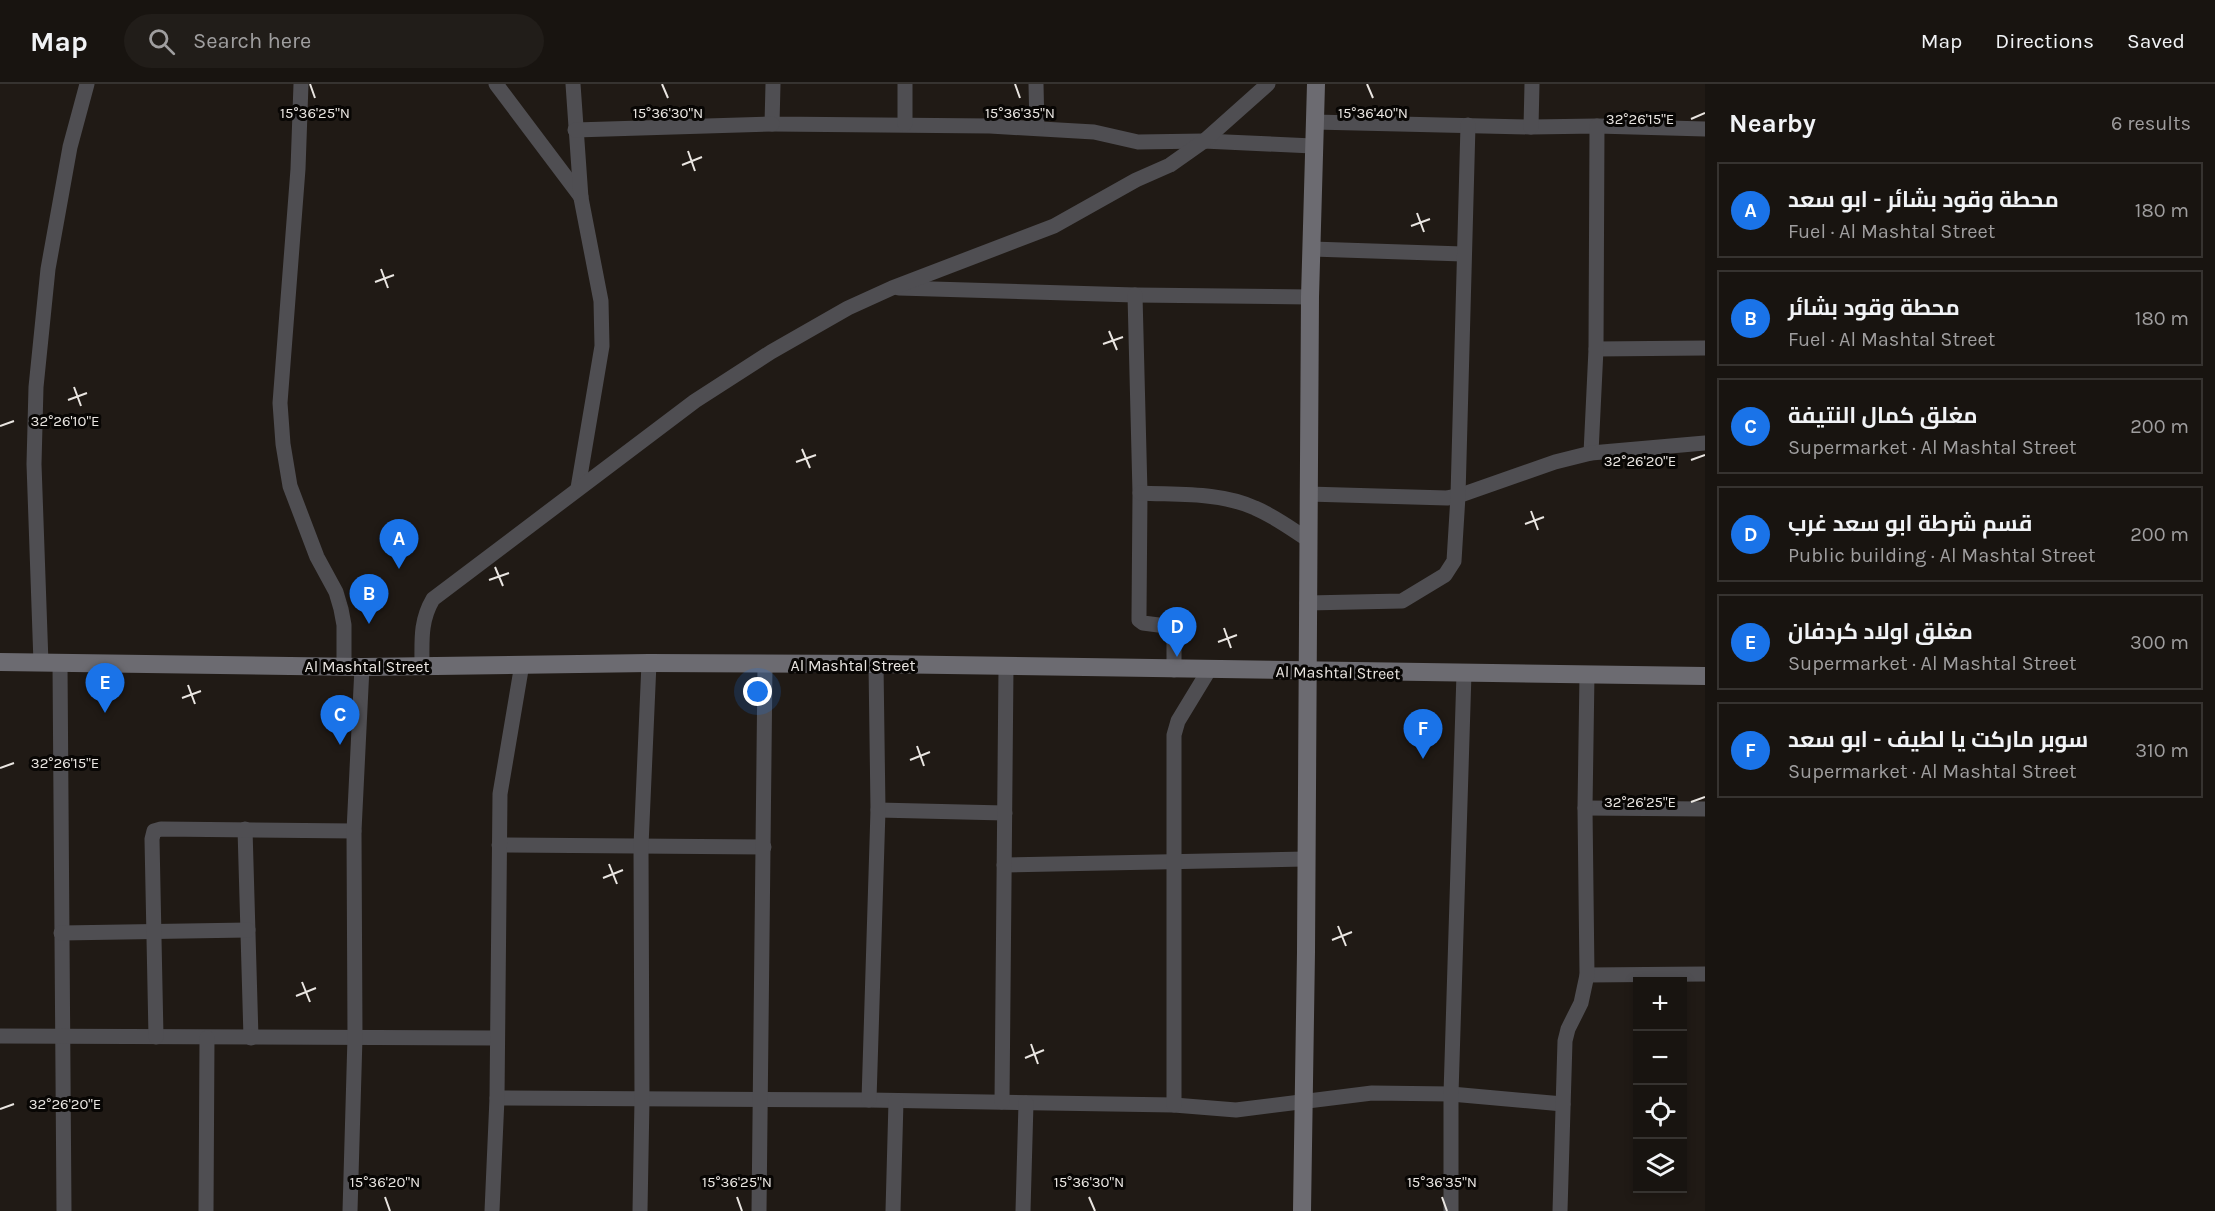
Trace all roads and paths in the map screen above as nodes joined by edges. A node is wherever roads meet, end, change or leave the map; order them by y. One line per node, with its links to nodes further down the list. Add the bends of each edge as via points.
1 (87, 84): 39 (street, via 70,147 48,269 36,387 34,464)
2 (302, 84): 46 (street, via 280,403 282,434 290,486 317,557 336,592)
3 (496, 84): 22 (street)
4 (573, 84): 19 (street)
5 (772, 84): 12 (street)
6 (905, 84): 13 (street)
7 (1036, 84): 17 (street)
8 (1268, 84): 20 (street)
9 (1316, 84): 11 (street)
10 (1532, 84): 16 (street)
11 (1314, 122): 14 (street); 21 (street)
12 (772, 124): 13 (street); 19 (street)
13 (905, 124): 17 (street)
14 (1467, 125): 16 (street); 24 (street)
15 (1597, 126): 16 (street); 18 (street); 29 (street)
16 (1532, 127)
17 (1037, 128): 20 (street, via 1094,132 1138,142)
18 (1705, 129)
19 (575, 130): 22 (street)
20 (1204, 141): 21 (street); 25 (street, via 1170,165 1054,226)
21 (1313, 146): 23 (street)
22 (581, 198): 32 (street, via 601,301 602,346)
23 (1312, 249): 24 (street); 27 (street)
24 (1463, 254): 35 (street)
25 (892, 288): 26 (street); 32 (street, via 771,352 695,401)
26 (1135, 295): 27 (street); 33 (street)
27 (1310, 297): 34 (street)
28 (1705, 348): 29 (street)
29 (1596, 349): 31 (street)
30 (1705, 443): 31 (street)
31 (1591, 453): 35 (street)
32 (578, 488): 44 (street, via 433,599 422,625)
33 (1140, 492): 36 (street, via 1217,496 1237,501 1268,514); 48 (street, via 1139,620 1174,627)
34 (1308, 494): 35 (street); 36 (street)
35 (1458, 496): 37 (street, via 1454,561 1445,575 1402,601)
36 (1307, 539): 37 (street)
37 (1307, 603): 50 (street)
38 (0, 662): 39 (street, Al Mashtal Street)
39 (41, 663): 41 (street, Al Mashtal Street)
40 (649, 663): 42 (street, Al Mashtal Street); 45 (street, Al Mashtal Street); 61 (street)
41 (60, 664): 46 (street, Al Mashtal Street); 68 (street)
42 (522, 664): 44 (street, Al Mashtal Street); 60 (street, via 500,794)
43 (876, 664): 45 (street, Al Mashtal Street); 47 (street, Al Mashtal Street); 56 (street)
44 (422, 665): 46 (street, Al Mashtal Street)
45 (765, 665): 62 (street)
46 (353, 667): 59 (street)
47 (1006, 667): 48 (street, Al Mashtal Street); 57 (street)
48 (1174, 670): 49 (street, Al Mashtal Street)
49 (1209, 670): 50 (street, Al Mashtal Street); 64 (street, via 1178,721 1174,735)
50 (1308, 672): 51 (street, Al Mashtal Street); 63 (street)
51 (1464, 673): 52 (street, Al Mashtal Street); 78 (street)
52 (1587, 674): 53 (street, Al Mashtal Street); 54 (street)
53 (1705, 676)
54 (1585, 808): 55 (street); 70 (street)
55 (1705, 809)
56 (878, 810): 57 (street); 82 (street)
57 (1005, 813): 65 (street)
58 (245, 829): 59 (street); 66 (street); 67 (street, via 154,831)
59 (354, 831): 74 (street)
60 (499, 845): 61 (street); 77 (street)
61 (641, 846): 62 (street); 81 (street)
62 (764, 847): 80 (street)
63 (1305, 859): 64 (street); 84 (street)
64 (1172, 862): 65 (street); 88 (street)
65 (1004, 865): 85 (street)
66 (248, 930): 67 (street); 76 (street)
67 (154, 932): 68 (street); 73 (street)
68 (61, 933): 72 (street)
69 (1705, 974): 70 (street)
70 (1587, 975): 87 (street, via 1581,1004 1565,1041)
71 (0, 1036): 72 (street)
72 (61, 1036): 73 (street); 89 (street)
73 (156, 1037): 75 (street)
74 (355, 1037): 76 (street); 77 (street); 91 (street)
75 (207, 1038): 76 (street); 90 (street)
76 (251, 1038)
77 (497, 1038): 79 (street)
78 (1451, 1094): 84 (street, via 1372,1093); 87 (street); 98 (street)
79 (497, 1098): 81 (street); 92 (street)
80 (761, 1099): 81 (street); 82 (street); 94 (street)
81 (642, 1100): 93 (street)
82 (869, 1100): 83 (street)
83 (896, 1101): 85 (street); 95 (street)
84 (1303, 1101): 88 (street, via 1236,1110); 97 (street)
85 (1002, 1102): 86 (street)
86 (1026, 1103): 88 (street); 96 (street)
87 (1563, 1104): 99 (street)
88 (1174, 1105)
89 (64, 1211)
90 (206, 1211)
91 (351, 1211)
92 (492, 1211)
93 (640, 1211)
94 (759, 1211)
95 (893, 1211)
96 (1023, 1211)
97 (1302, 1211)
98 (1451, 1211)
99 (1560, 1211)

